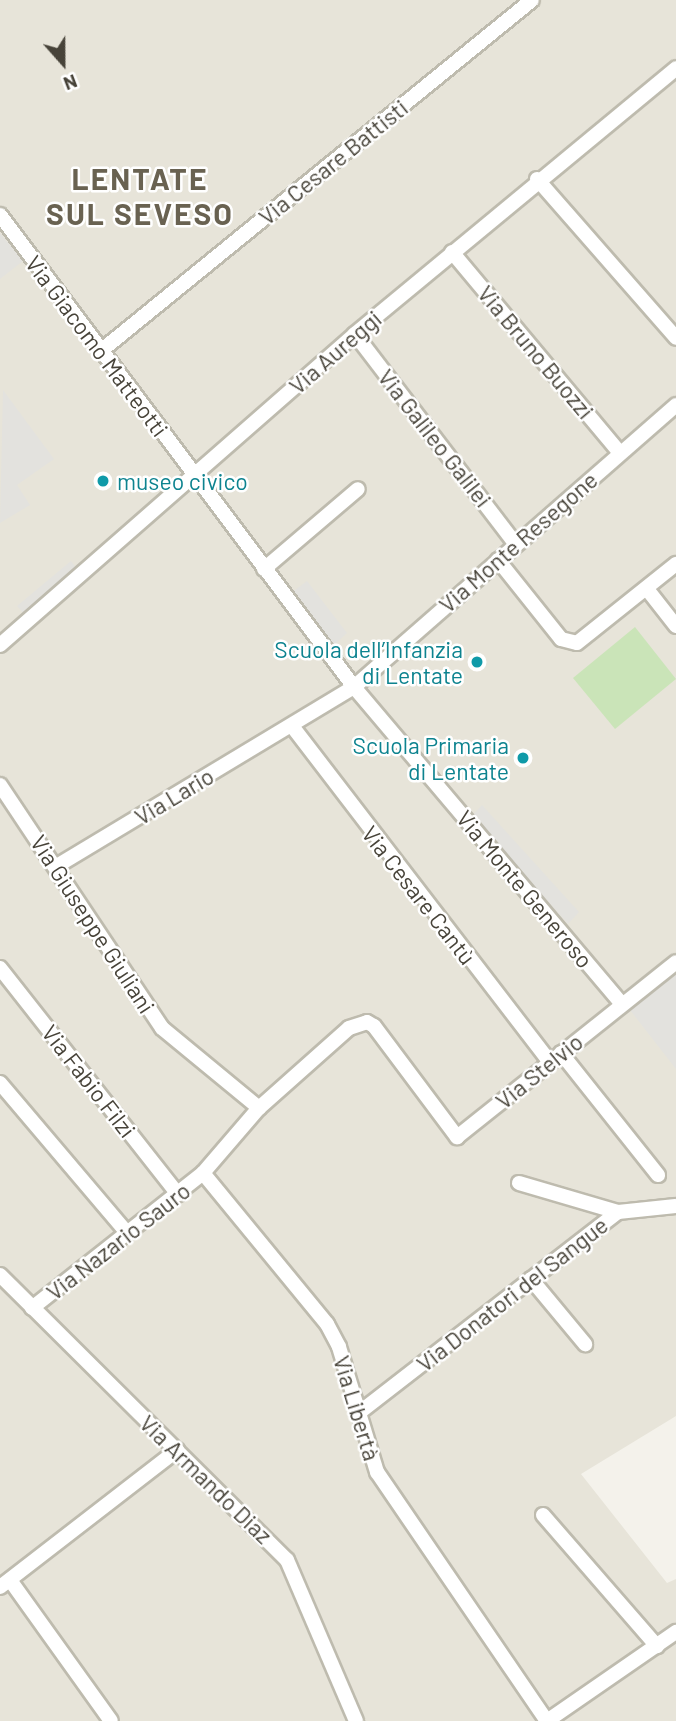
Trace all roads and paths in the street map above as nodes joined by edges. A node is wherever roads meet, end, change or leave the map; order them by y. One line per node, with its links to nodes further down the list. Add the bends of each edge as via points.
1 (532, 0): 8 (street, Via Cesare Battisti)
2 (676, 68): 3 (street, Via Aureggi)
3 (537, 179): 5 (street, Via Aureggi); 7 (street)
4 (0, 215): 8 (street, Via Giacomo Matteotti)
5 (452, 252): 6 (street, Via Aureggi); 10 (street, Via Bruno Buozzi)
6 (355, 334): 11 (street, Via Aureggi); 13 (street, Via Galileo Galilei)
7 (676, 338)
8 (102, 350): 11 (street, Via Giacomo Matteotti)
9 (676, 405): 10 (street, Via Monte Resegone)
10 (620, 453): 13 (street, Via Monte Resegone)
11 (194, 476): 16 (street, Via Monte Generoso); 19 (street, Via Aureggi)
12 (358, 489): 16 (street)
13 (515, 542): 14 (street, Via Monte Resegone)
14 (498, 560): 17 (street, via 561,639 577,643); 20 (street, Via Monte Resegone)
15 (676, 564): 17 (street)
16 (264, 569): 20 (street, Via Monte Generoso)
17 (647, 589): 18 (street)
18 (676, 626)
19 (0, 645)
20 (354, 687): 21 (street, Via Monte Resegone); 26 (street, Via Monte Generoso)
21 (292, 726): 23 (street, Via Lario); 27 (street, Via Cesare Cantù)
22 (0, 785): 23 (street, Via Giuseppe Giuliani)
23 (57, 866): 29 (street, Via Giuseppe Giuliani, via 162,1028)
24 (676, 962): 26 (street, Via Stelvio)
25 (2, 975): 34 (street, Via Fabio Filzi)
26 (622, 1004): 27 (street, Via Stelvio)
27 (555, 1058): 30 (street, Via Stelvio); 32 (street, Via Cesare Cantù)
28 (0, 1083): 37 (street)
29 (259, 1108): 30 (street, Via Nazario Sauro, via 349,1028 367,1023 374,1026); 31 (street, Via Nazario Sauro)
30 (457, 1137)
31 (203, 1173): 34 (street, Via Nazario Sauro); 42 (street, Via Libertà, via 327,1324)
32 (658, 1175)
33 (519, 1184): 36 (street)
34 (178, 1194): 37 (street, Via Nazario Sauro)
35 (676, 1206): 36 (street, Via Donatori del Sangue)
36 (618, 1212): 39 (street, Via Donatori del Sangue)
37 (127, 1233): 40 (street, Via Nazario Sauro)
38 (0, 1275): 40 (street, Via Armando Diaz)
39 (531, 1279): 41 (street); 42 (street, Via Donatori del Sangue)
40 (32, 1308): 43 (street, Via Armando Diaz)
41 (585, 1344)
42 (360, 1412): 50 (street, Via Libertà, via 377,1472)
43 (177, 1450): 45 (street); 49 (street, Via Armando Diaz, via 287,1560)
44 (543, 1514): 47 (street)
45 (5, 1583): 48 (street)
46 (676, 1632): 47 (street, Via Libertà)
47 (657, 1646): 50 (street, Via Libertà)
48 (111, 1721)
49 (356, 1721)
50 (547, 1721)

